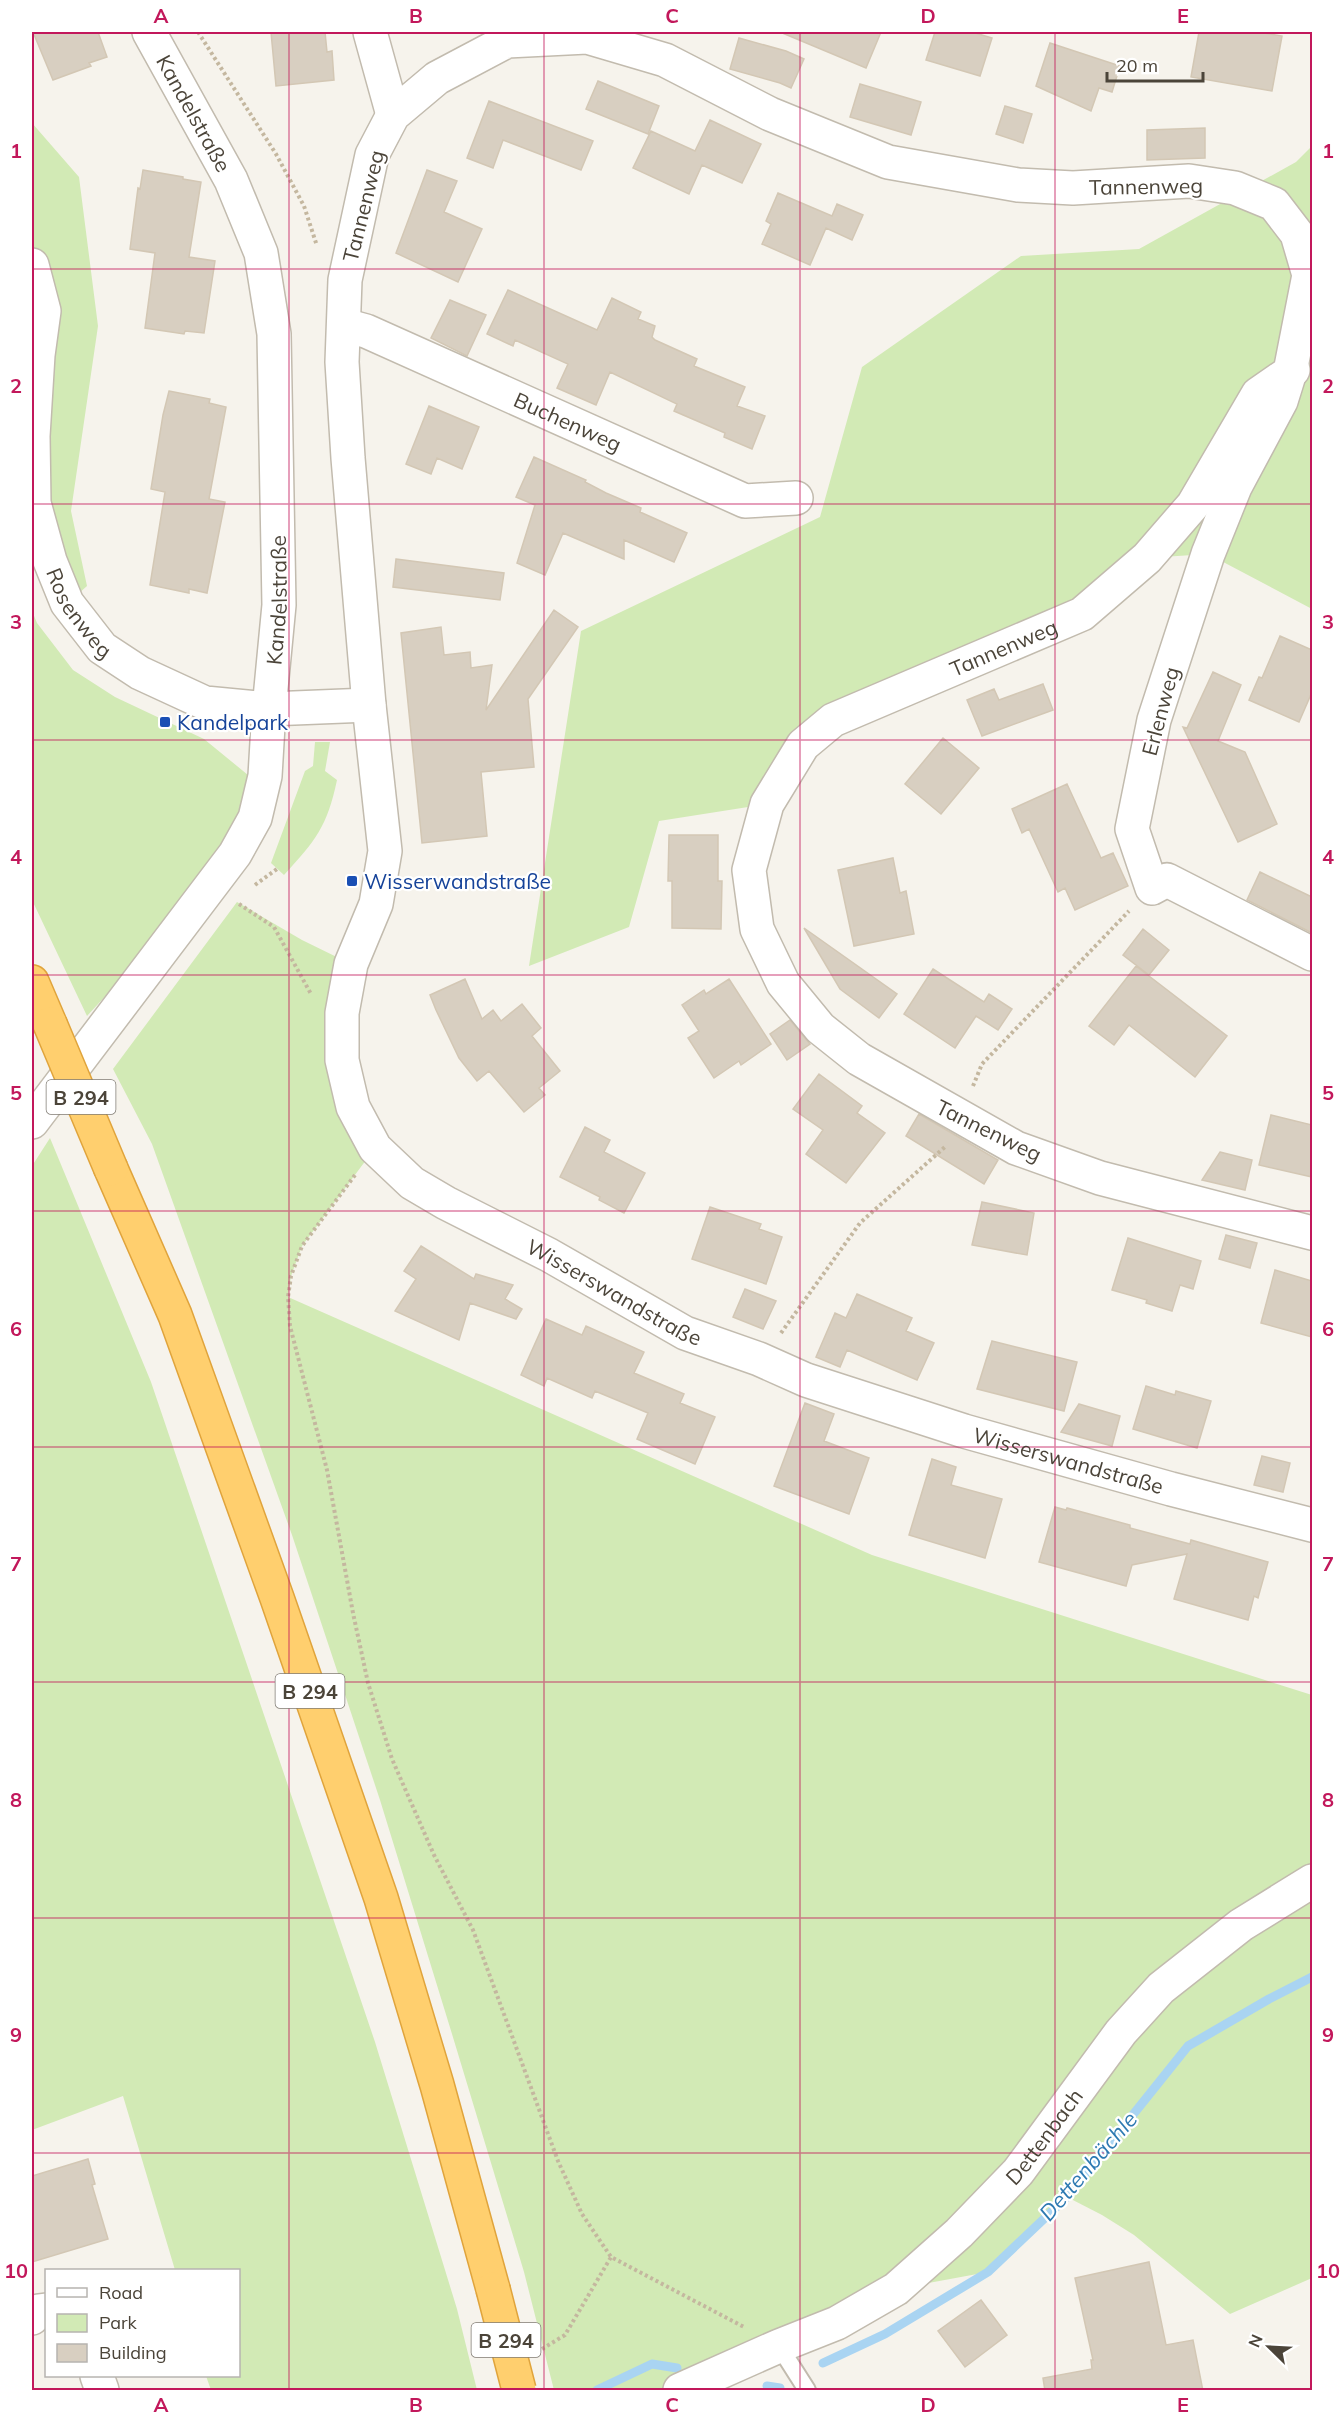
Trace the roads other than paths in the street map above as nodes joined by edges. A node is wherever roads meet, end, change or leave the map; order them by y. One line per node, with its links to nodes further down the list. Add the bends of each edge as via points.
1 (148, 32): 9 (street, Kandelstraße, via 231,180 261,253 274,334 278,481 279,606)
2 (370, 32): 3 (street)
3 (393, 115): 5 (street, Tannenweg, via 372,155 345,280); 6 (street, Tannenweg, via 437,78 507,41 587,37 664,60 770,114 888,162 1018,185 1073,188 1189,181 1235,188 1274,204 1297,234 1309,275)
4 (32, 265): 9 (street, Rosenweg, via 44,310 33,436 34,503 66,603 102,648 140,673 205,703)
5 (344, 325): 7 (street, Buchenweg, via 745,501); 8 (street, Tannenweg, via 347,447)
6 (1301, 366): 10 (street, Erlenweg, via 1235,487 1208,554 1154,720 1132,829 1152,888 1167,880); 13 (street, Tannenweg, via 1258,394 1193,505 1147,558 1082,614 833,720 803,745 767,804 749,870 756,929 783,983 820,1028 859,1059 1016,1148 1100,1178)
7 (796, 498)
8 (369, 705): 9 (street, Rosenweg); 14 (street, Wisserswandstraße, via 385,852 376,904 351,964 342,1013 342,1060 353,1107 375,1148 412,1183 685,1333 806,1380 964,1431)
9 (269, 709): 12 (street, Kandelstraße, via 265,776 255,818 235,854)
10 (1312, 954)
11 (32, 982): 19 (highway, B 294, bridge, via 175,1315 381,1898 437,2085)
12 (32, 1122)
13 (1312, 1233)
14 (1312, 1525)
15 (1312, 1881): 18 (street, Dettenbach, via 1241,1925 1161,1988 1121,2032 1018,2172 959,2233 896,2289 837,2323)
16 (45, 2310): 17 (street)
17 (32, 2318)
18 (779, 2346): 20 (street, Dettenbach); 21 (lane)
19 (519, 2391)
20 (680, 2391)
21 (807, 2391)

